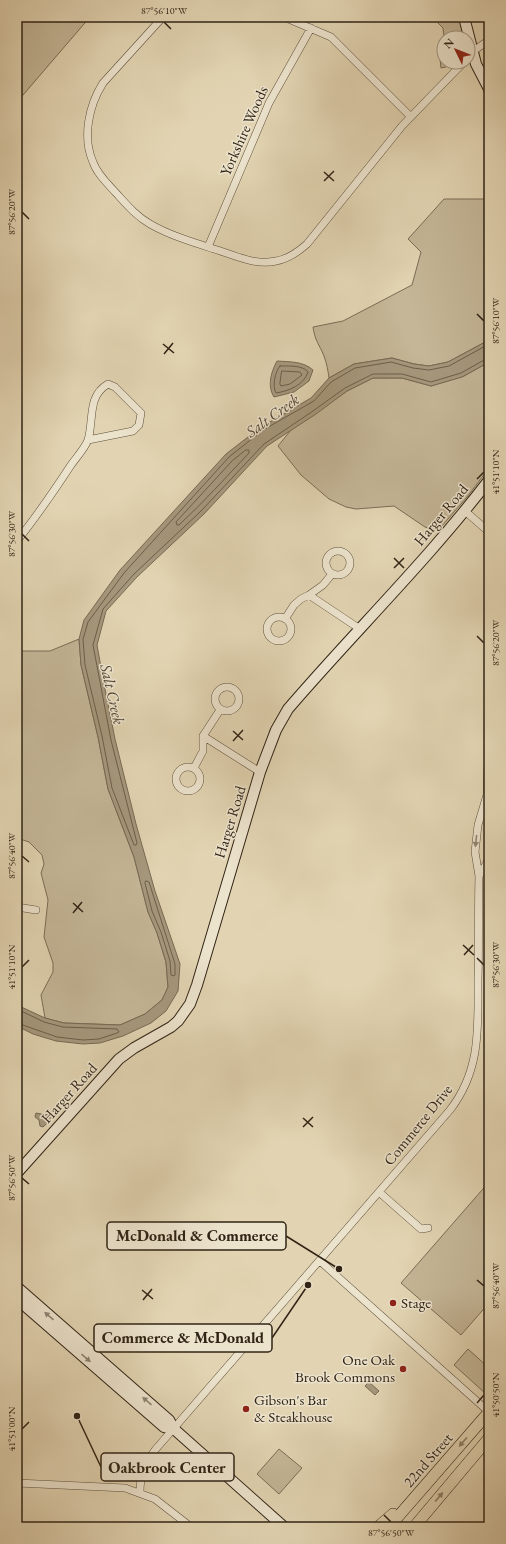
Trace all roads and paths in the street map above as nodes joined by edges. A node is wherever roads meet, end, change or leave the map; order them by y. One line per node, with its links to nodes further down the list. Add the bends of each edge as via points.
1 (163, 17): 12 (street, via 103,83 97,93 91,110 88,145 96,169 137,216 172,235)
2 (284, 17): 4 (street)
3 (464, 17): 5 (street)
4 (311, 28): 11 (street, via 331,38); 12 (street, Yorkshire Woods, via 269,103)
5 (466, 30)
6 (489, 40): 7 (street)
7 (476, 50)
8 (476, 64): 10 (street)
9 (456, 70): 11 (street)
10 (489, 89)
11 (410, 116): 12 (street, via 307,244 293,255 276,261 253,262)
12 (208, 247)
13 (88, 440): 13 (street, via 133,431 139,425 141,413 115,387 108,384 101,388 93,403); 17 (street, via 35,519)
14 (489, 480): 15 (street, Harger Road)
15 (465, 511): 16 (street); 21 (street, Harger Road)
16 (489, 532)
17 (17, 541)
18 (332, 574): 19 (street, via 323,585)
19 (309, 595): 20 (street, via 294,605); 21 (street)
20 (285, 619)
21 (360, 629): 26 (street, Harger Road, via 288,709 276,730)
22 (220, 710): 24 (street)
23 (489, 733): 28 (street, Commerce Drive, one-way to 28, via 487,795 478,825 475,852)
24 (203, 736): 25 (street, via 203,751); 26 (street)
25 (194, 768)
26 (260, 772): 31 (street, Harger Road, via 197,984 185,1013 171,1027 120,1059)
27 (489, 859): 28 (street)
28 (479, 876): 32 (street, Commerce Drive, via 478,1030 475,1059 470,1075 450,1110)
29 (17, 907): 30 (street)
30 (36, 910)
31 (17, 1173)
32 (379, 1192): 33 (street, via 422,1228); 34 (street, Commerce Drive)
33 (428, 1228)
34 (320, 1261): 37 (street); 38 (street, Commerce Drive)
35 (17, 1287): 38 (street, one-way to 35, via 169,1420)
36 (17, 1299): 38 (street, one-way to 38, via 164,1427)
37 (489, 1412): 42 (main road, 22nd Street, one-way to 42)
38 (174, 1429): 41 (street, via 145,1465 140,1479); 44 (street)
39 (489, 1438): 47 (main road, one-way to 39)
40 (17, 1483): 41 (street, via 125,1488)
41 (140, 1493): 43 (street, via 155,1498)
42 (403, 1510): 45 (main road); 46 (main road, 22nd Street)
43 (191, 1527)
44 (284, 1527)
45 (378, 1527)
46 (389, 1527)
47 (414, 1527)

